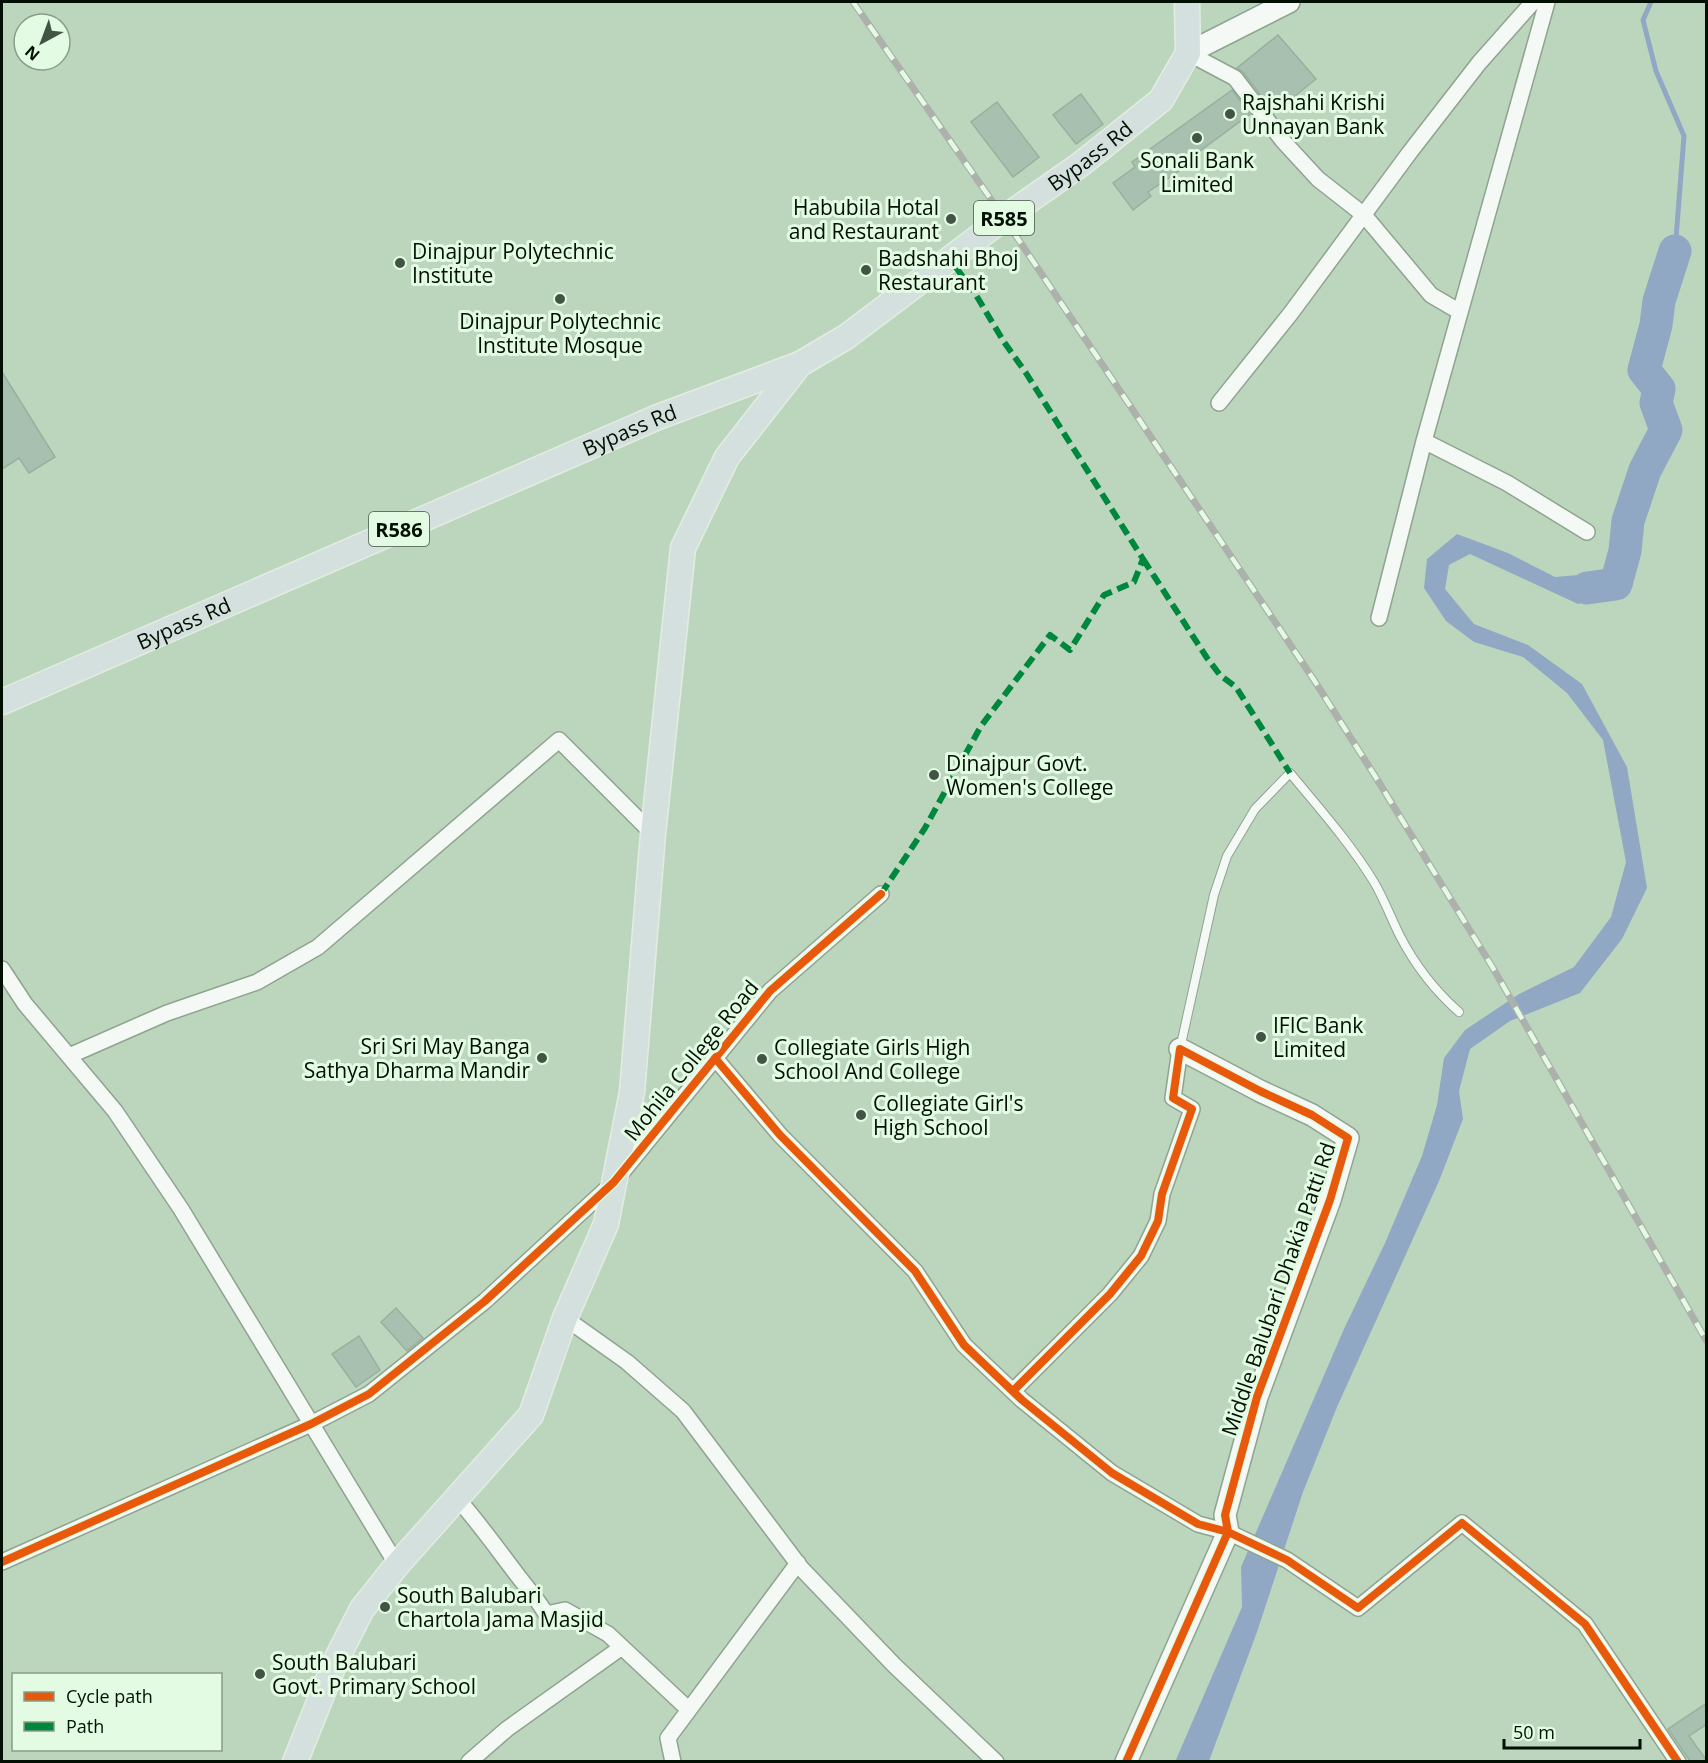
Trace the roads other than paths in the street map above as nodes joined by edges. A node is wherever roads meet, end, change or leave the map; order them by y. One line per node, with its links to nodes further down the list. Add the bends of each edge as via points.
1 (1187, 2): 5 (main road)
2 (1289, 2): 5 (street)
3 (1533, 2): 6 (street, via 1479,63)
4 (1547, 2): 7 (street)
5 (1188, 53): 6 (street, via 1235,78 1283,141 1318,178); 8 (main road, Bypass Rd / R585, via 1161,100 846,338)
6 (1364, 215): 7 (street, via 1431,295); 9 (street)
7 (1460, 312): 10 (street)
8 (800, 364): 13 (main road, Bypass Rd / R586, via 658,417); 14 (main road, R585, via 727,457 683,548)
9 (1219, 404)
10 (1424, 441): 11 (street, via 1507,483); 12 (street)
11 (1587, 532)
12 (1379, 618)
13 (2, 702)
14 (653, 834): 19 (street, via 559,740 318,947 257,982 167,1013); 21 (main road, R585, via 632,1092)
15 (881, 894): 20 (street, Mohila College Road, via 770,991)
16 (2, 969): 19 (street, via 25,1004)
17 (1459, 1012): 18 (lane, via 1422,973 1375,883 1290,773 1255,809 1227,856 1214,896)
18 (1180, 1049): 23 (street, via 1173,1098 1192,1109 1162,1194 1158,1221 1141,1257 1110,1294); 26 (street, Middle Balubari Dhakia Patti Rd, via 1312,1115 1348,1138 1330,1200 1257,1397 1225,1515)
19 (69, 1056): 24 (street, via 115,1111 181,1209)
20 (715, 1058): 21 (street, Mohila College Road); 23 (street, via 780,1135 915,1271 964,1345)
21 (614, 1182): 22 (main road, R585, via 606,1224); 24 (street, Mohila College Road, via 485,1301 369,1394)
22 (565, 1318): 25 (main road, R585, via 531,1414); 28 (street, via 627,1362 683,1411)
23 (1013, 1391): 26 (street, via 1112,1473 1198,1524)
24 (311, 1424): 27 (street, Mohila College Road); 29 (street)
25 (457, 1498): 29 (main road, R585); 30 (street, via 537,1597 546,1614 565,1610 608,1634)
26 (1228, 1532): 36 (street, Middle Balubari Dhakia Patti Rd); 37 (street, via 1287,1560 1358,1608 1462,1523 1585,1624)
27 (2, 1562)
28 (798, 1563): 31 (street); 35 (street, via 894,1665)
29 (397, 1565): 32 (main road, R585, via 362,1609 336,1660)
30 (622, 1647): 31 (street); 33 (street)
31 (688, 1709): 34 (street, via 668,1738)
32 (295, 1761)
33 (469, 1761)
34 (673, 1761)
35 (996, 1761)
36 (1126, 1761)
37 (1678, 1761)

